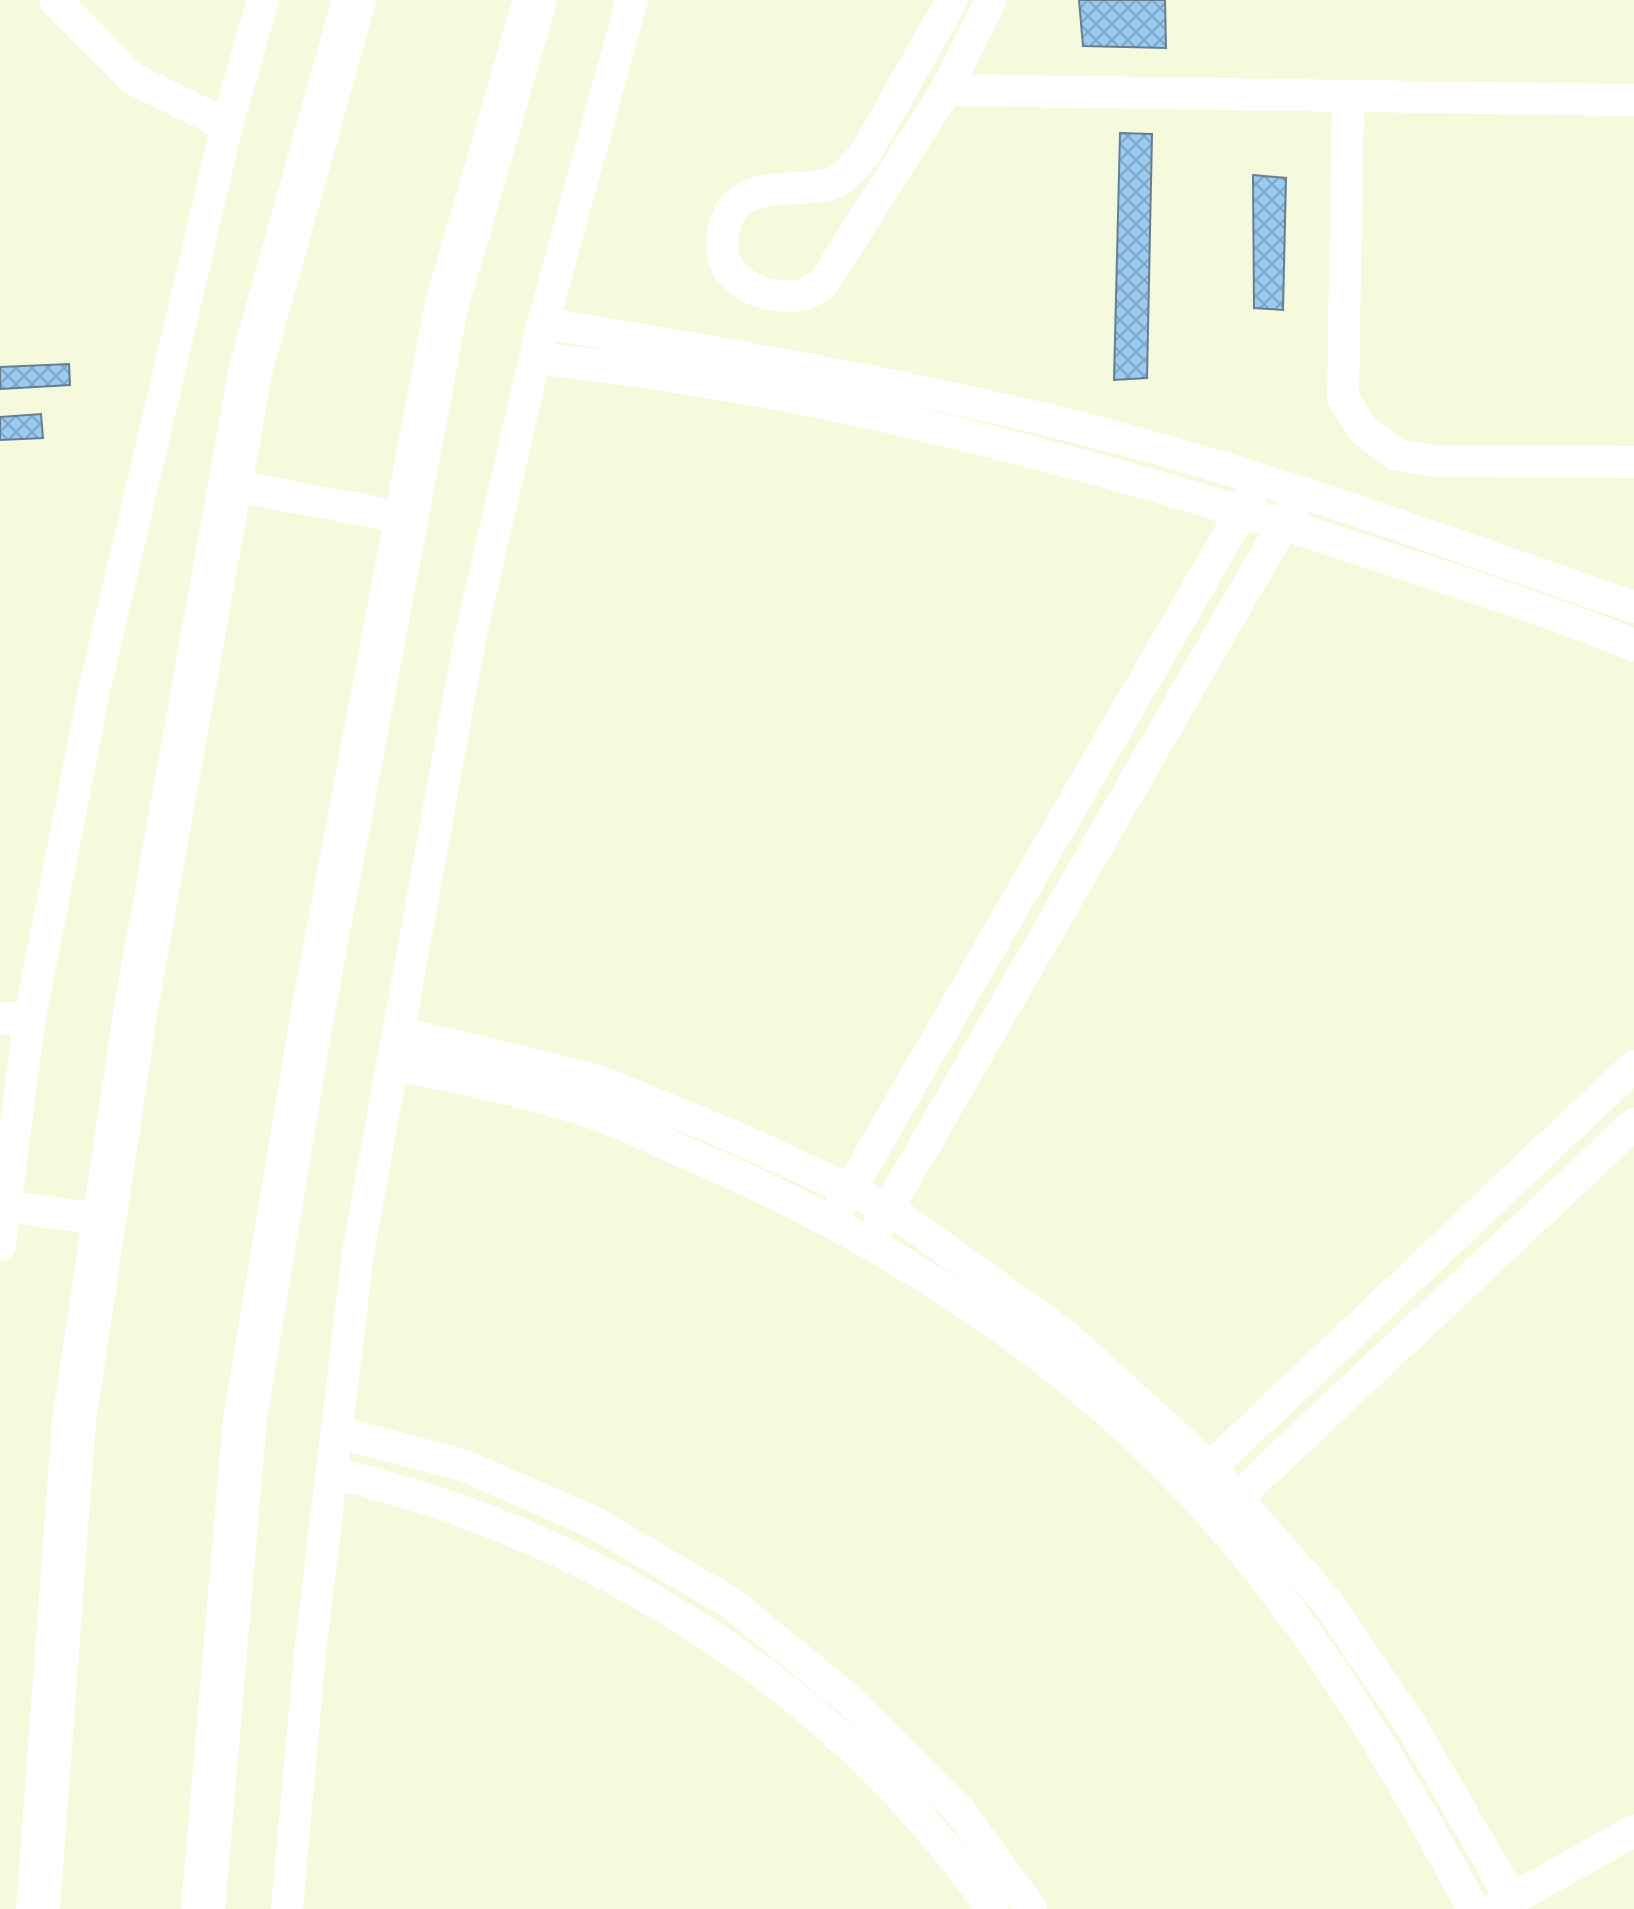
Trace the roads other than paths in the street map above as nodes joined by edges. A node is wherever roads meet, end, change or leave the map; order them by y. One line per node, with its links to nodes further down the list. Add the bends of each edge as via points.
1 (55, 0): 11 (street, via 133,79)
2 (263, 0): 11 (street)
3 (354, 0): 16 (main road, via 251,368)
4 (535, 0): 19 (main road, via 446,308)
5 (632, 0): 12 (street)
6 (952, 0): 8 (street, via 866,152 850,171 834,183 785,187 740,200 726,218 721,242 726,266 742,285 768,295 797,297 822,285)
7 (991, 0): 8 (street)
8 (946, 90): 9 (street)
9 (1348, 96): 10 (street); 14 (street, via 1343,398 1364,431 1397,455 1436,461)
10 (1634, 100)
11 (227, 125): 23 (street)
12 (543, 323): 13 (street); 15 (street, via 909,387 1091,431)
13 (535, 358): 18 (street, via 630,368 825,403 1035,451); 24 (street, via 470,638)
14 (1634, 462)
15 (1259, 480): 17 (street); 18 (street)
16 (229, 485): 19 (street); 32 (main road)
17 (1302, 493): 20 (street); 21 (street)
18 (1243, 513): 20 (street); 29 (street)
19 (406, 518): 43 (main road, via 313,1011 245,1419)
20 (1284, 525): 22 (street, via 1542,608); 31 (street)
21 (1634, 607)
22 (1634, 645)
23 (15, 1017): 25 (street)
24 (398, 1032): 26 (street); 29 (street, via 599,1081)
25 (13, 1049): 30 (street)
26 (392, 1064): 33 (street, via 600,1116); 36 (street, via 358,1253)
27 (1634, 1066): 38 (street)
28 (1634, 1124): 39 (street)
29 (849, 1190): 31 (street); 33 (street)
30 (5, 1206): 32 (street); 35 (street)
31 (888, 1208): 34 (street); 38 (street, via 1066,1336)
32 (104, 1220): 42 (main road, via 74,1421)
33 (832, 1223): 34 (street)
34 (869, 1241): 38 (street, via 955,1296)
35 (0, 1245)
36 (338, 1432): 37 (street); 46 (street, via 465,1466 595,1523 731,1603 852,1702 959,1810)
37 (333, 1473): 44 (street); 45 (street, via 405,1490 501,1526 606,1572 698,1626 797,1700 891,1785)
38 (1199, 1478): 39 (street)
39 (1226, 1507): 41 (street, via 1328,1603 1411,1725); 47 (street, via 1403,1778)
40 (1634, 1831): 41 (street)
41 (1503, 1904)
42 (38, 1909)
43 (203, 1909)
44 (287, 1909)
45 (992, 1909)
46 (1031, 1909)
47 (1473, 1909)

